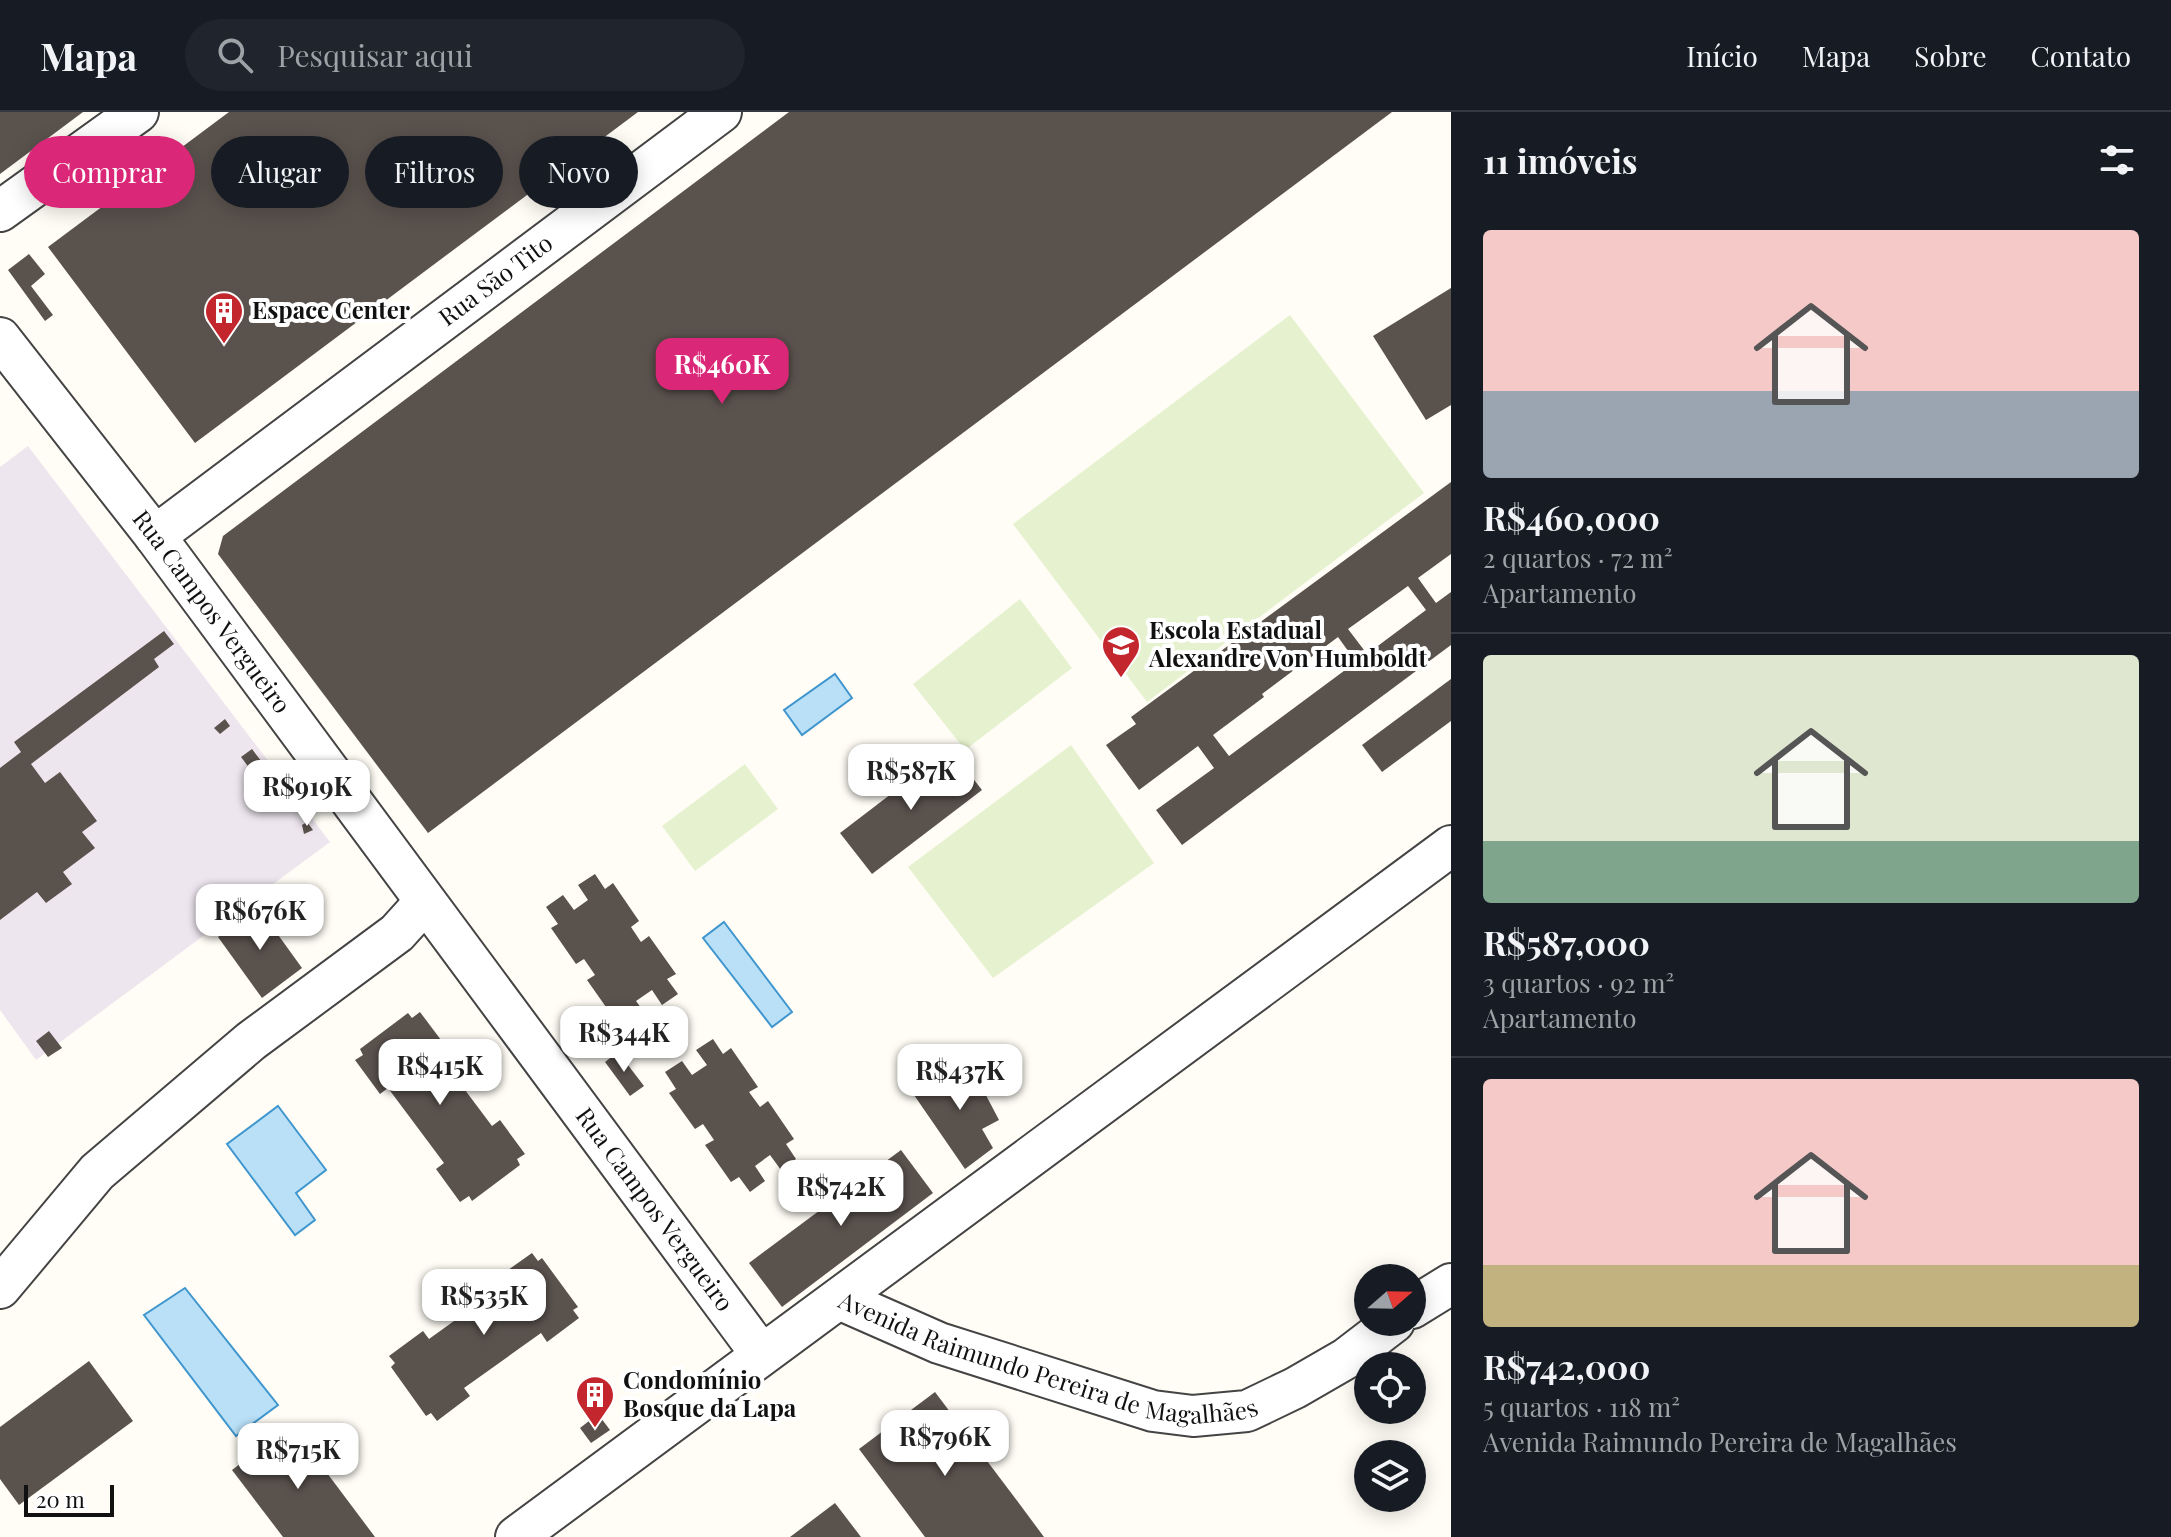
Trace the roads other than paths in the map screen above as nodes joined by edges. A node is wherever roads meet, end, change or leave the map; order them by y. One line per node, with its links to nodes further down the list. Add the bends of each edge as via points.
1 (138, 112): 3 (street)
2 (721, 112): 5 (street, Rua São Tito)
3 (0, 211)
4 (0, 338): 5 (street, Rua Campos Vergueiro)
5 (155, 536): 7 (street, Rua Campos Vergueiro)
6 (1451, 846): 10 (street)
7 (425, 902): 9 (street, via 397,933 251,1041 97,1172); 13 (street, Rua Campos Vergueiro)
8 (1451, 1284): 11 (street)
9 (0, 1288)
10 (839, 1299): 12 (street, Avenida Raimundo Pereira de Magalhães, via 952,1347 1153,1411 1193,1416 1247,1411 1347,1358); 13 (street, Avenida Raimundo Pereira de Magalhães)
11 (1426, 1299)
12 (1376, 1336)
13 (761, 1354): 14 (street, Avenida Raimundo Pereira de Magalhães)
14 (516, 1537)

